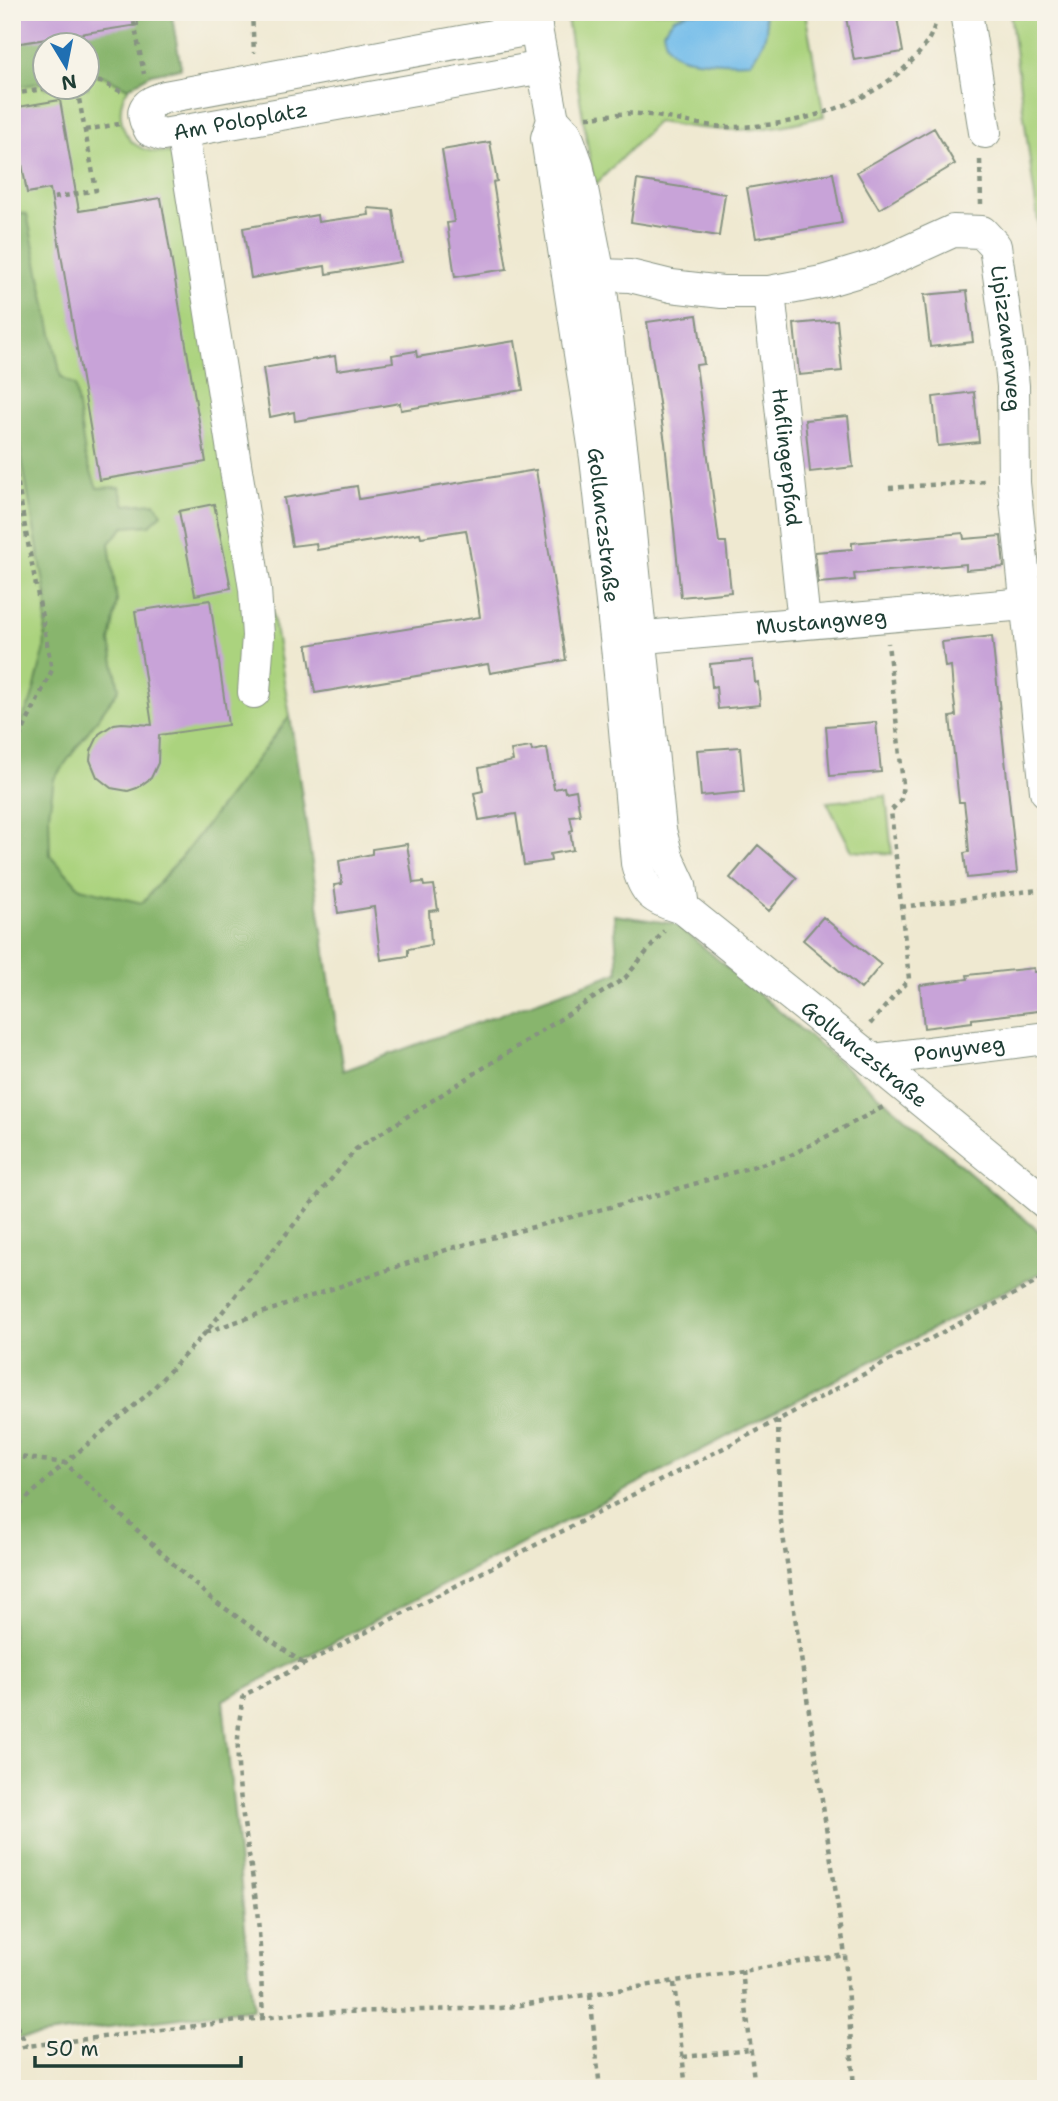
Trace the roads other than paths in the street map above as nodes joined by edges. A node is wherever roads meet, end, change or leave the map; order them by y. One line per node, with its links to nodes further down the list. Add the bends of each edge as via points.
1 (966, 12): 5 (street)
2 (534, 20): 3 (street, Gollanczstraße); 4 (street, Am Poloplatz, via 257,80 136,98 149,131 163,135)
3 (543, 67): 4 (street, Am Poloplatz); 6 (street, Gollanczstraße, via 566,119 566,134 577,164)
4 (183, 131): 11 (street, via 255,589)
5 (985, 132)
6 (584, 277): 7 (street, via 630,276 722,292); 10 (street, Gollanczstraße, via 622,454)
7 (769, 292): 8 (street, Lipizzanerweg, via 876,266 953,231 982,232 995,246 1013,386 1014,479); 9 (street, Haflingerpfad)
8 (1026, 604): 9 (street, Mustangweg); 12 (street, Lipizzanerweg)
9 (804, 622): 10 (street, Mustangweg)
10 (628, 638): 14 (street, Gollanczstraße, via 660,830 680,885 682,908)
11 (254, 692)
12 (1046, 791)
13 (1046, 1038): 14 (street, Ponyweg)
14 (867, 1047): 15 (street, Gollanczstraße, via 912,1092)
15 (1046, 1203)

